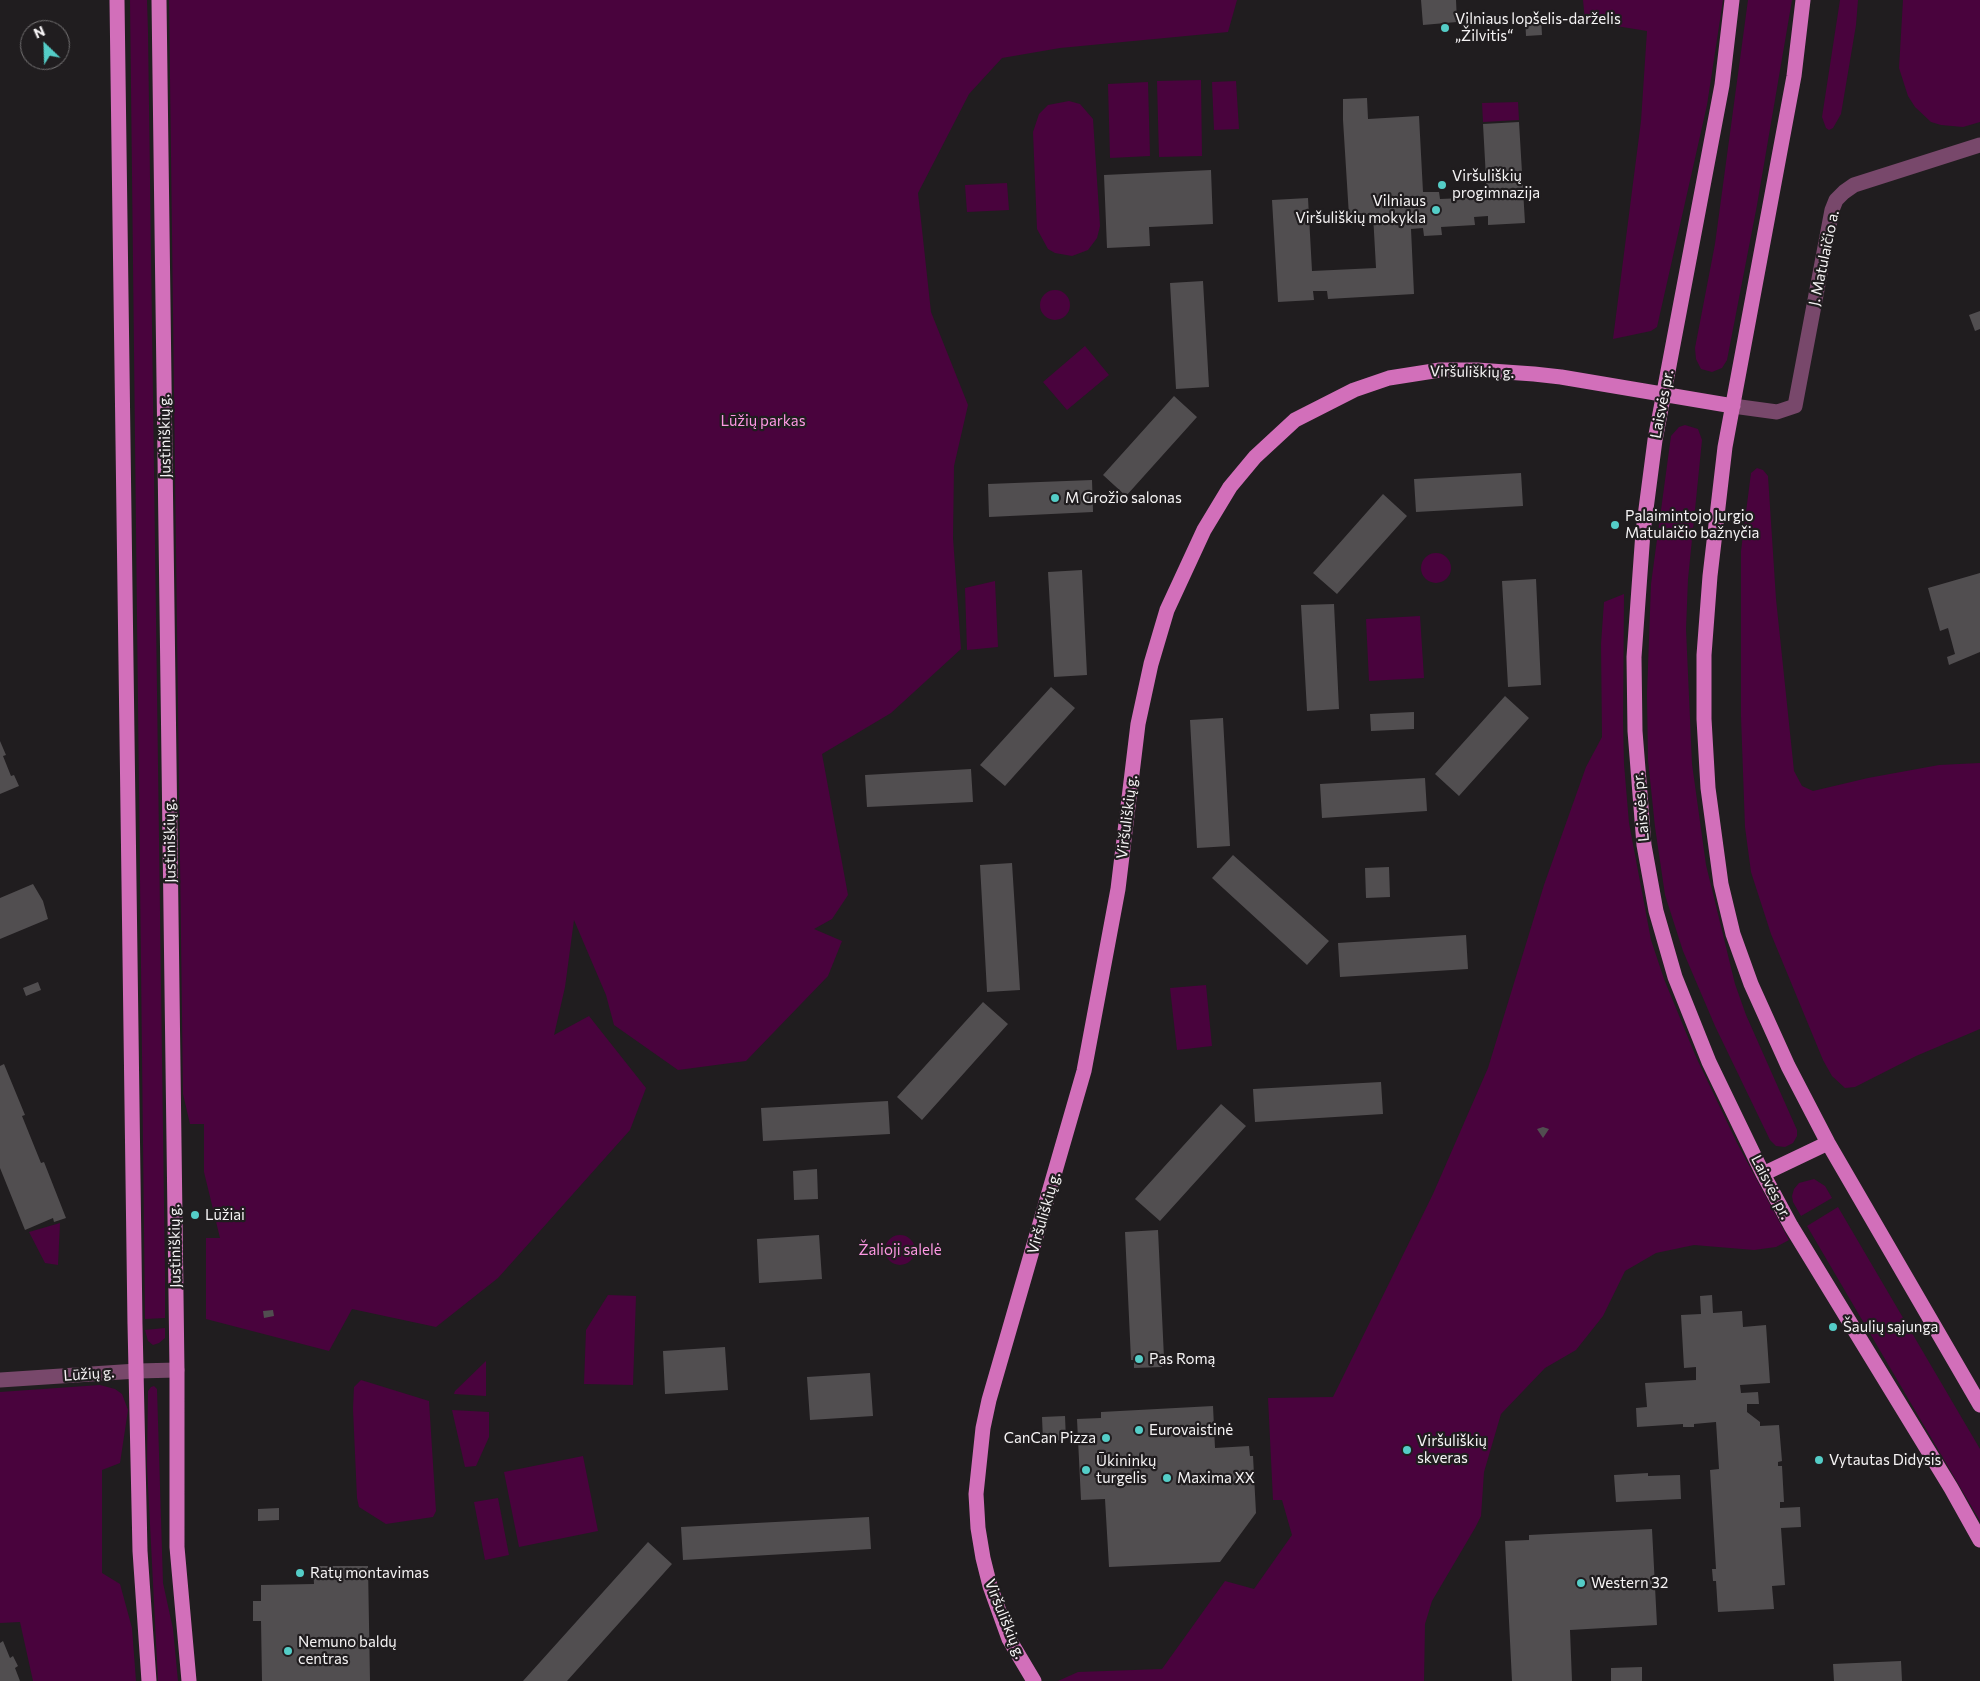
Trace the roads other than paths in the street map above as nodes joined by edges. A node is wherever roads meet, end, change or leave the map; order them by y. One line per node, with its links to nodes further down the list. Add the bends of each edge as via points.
1 (117, 0): 11 (main road)
2 (159, 0): 10 (main road, Justiniškių g.)
3 (1732, 0): 6 (main road, Laisvės pr., via 1722,85)
4 (1803, 0): 7 (main road, via 1794,76)
5 (1980, 145): 7 (street, J. Matulaičio a., via 1854,185 1836,200 1795,406 1777,412)
6 (1664, 396): 7 (main road, Viršuliškių g.); 9 (main road, Laisvės pr., via 1643,532 1634,656 1635,731 1644,845 1656,911 1675,977 1709,1062); 17 (main road, Viršuliškių g., via 1561,377 1477,370 1432,371 1389,378 1354,390 1294,420 1230,487 1204,530 1168,610 1151,664 1138,724 1118,889 1084,1071 983,1428 976,1494 983,1558 1009,1639)
7 (1732, 406): 8 (main road, via 1710,576 1704,654 1708,788 1721,884 1733,934 1751,984)
8 (1828, 1143): 9 (main road); 13 (main road)
9 (1763, 1174): 14 (main road, Laisvės pr.)
10 (178, 1370): 11 (street, Lūžių g.); 16 (main road, Justiniškių g., via 177,1547)
11 (137, 1371): 12 (street, Lūžių g.); 15 (main road, via 140,1551)
12 (0, 1380)
13 (1980, 1405)
14 (1980, 1540)
15 (149, 1681)
16 (188, 1681)
17 (1034, 1681)

